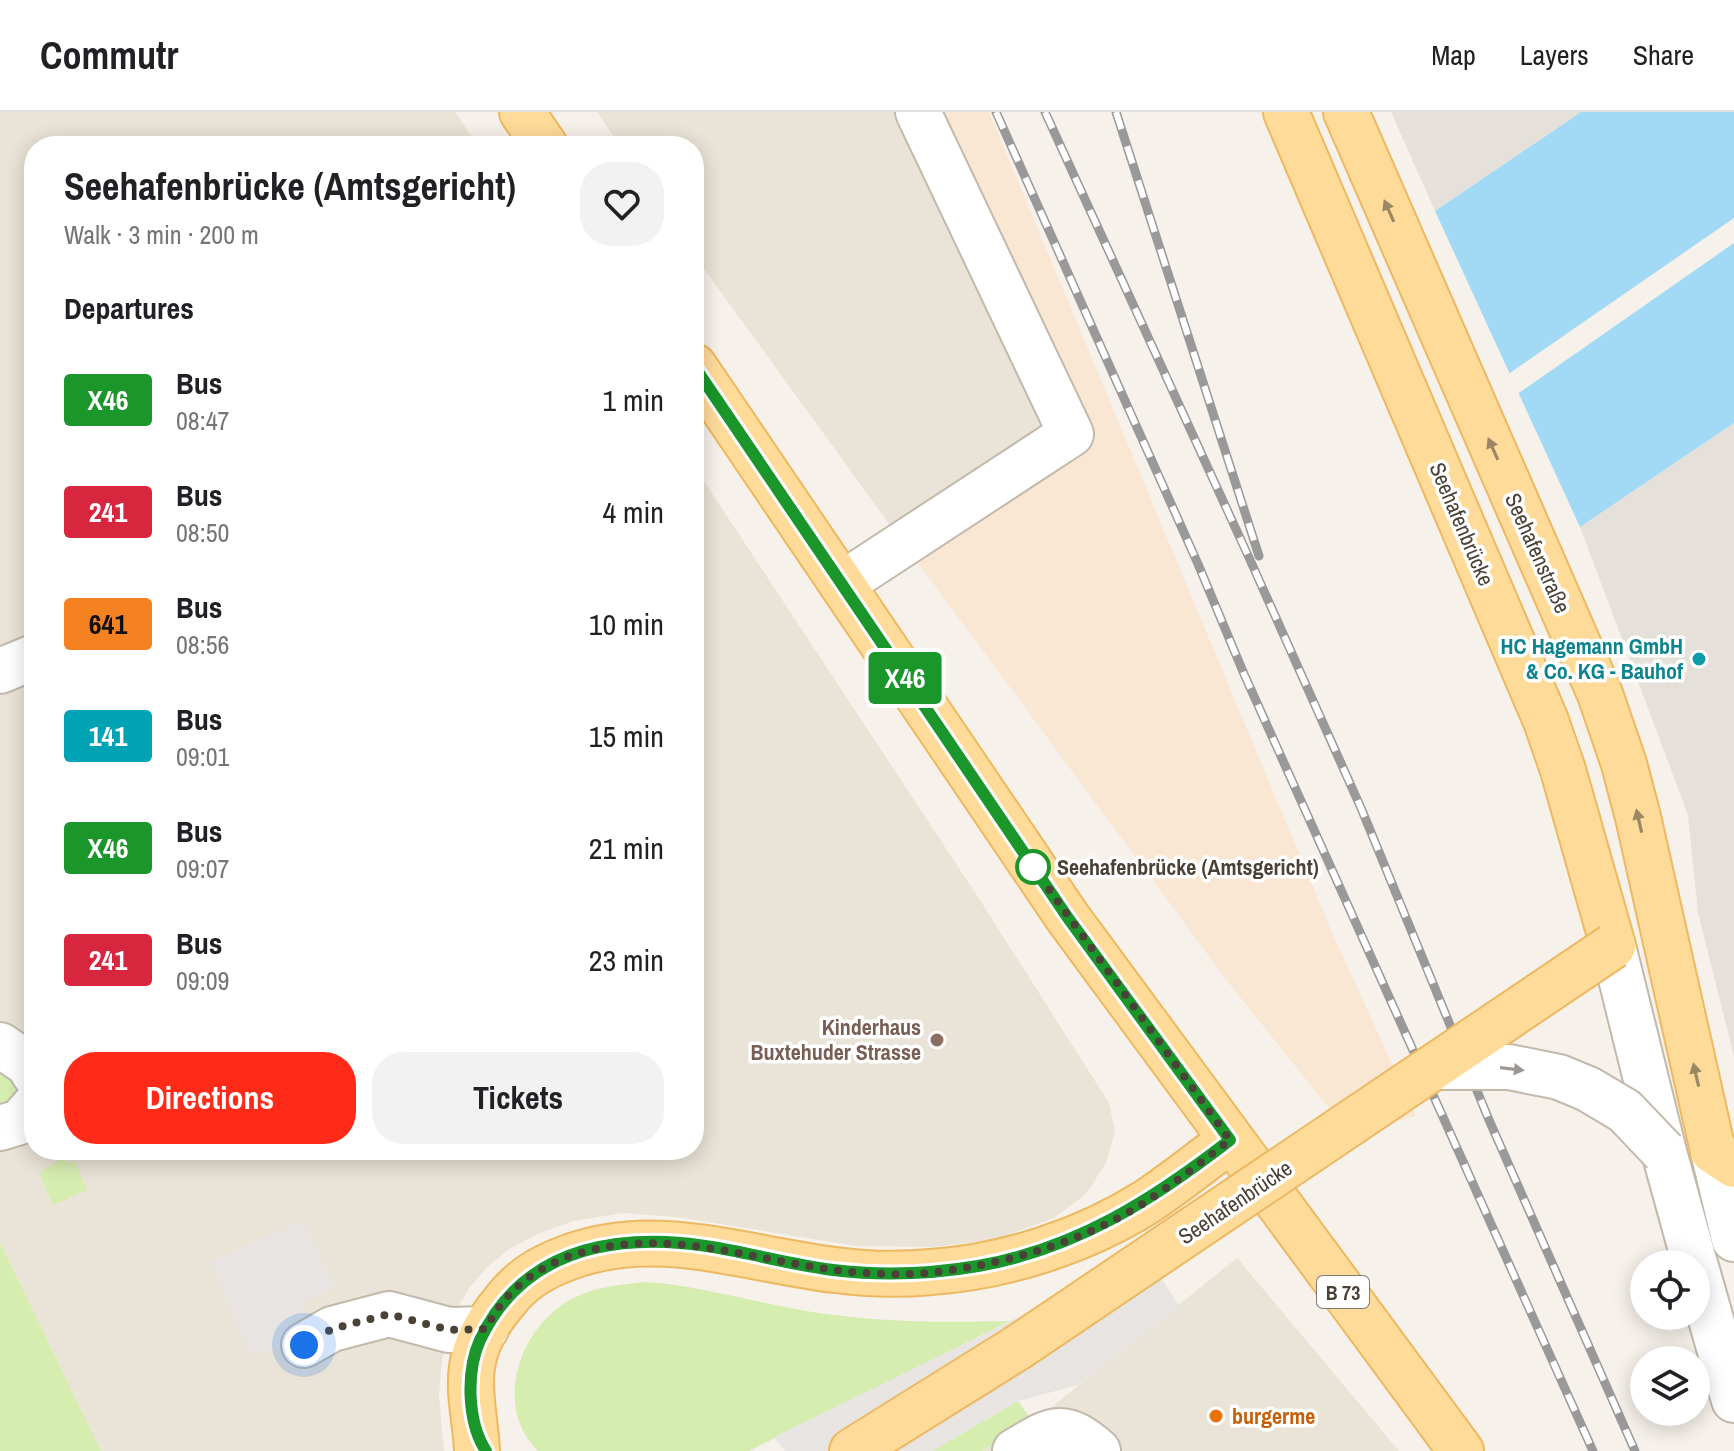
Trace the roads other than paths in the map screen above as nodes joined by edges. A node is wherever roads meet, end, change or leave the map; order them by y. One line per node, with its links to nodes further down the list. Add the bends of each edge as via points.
1 (522, 112): 5 (main road)
2 (918, 112): 7 (street, via 1071,434)
3 (1286, 112): 10 (main road, Seehafenbrücke, via 1546,721)
4 (1346, 112): 18 (main road, Seehafenstraße, one-way to 4, via 1624,764 1600,694)
5 (538, 136)
6 (704, 381): 7 (main road, B 73)
7 (842, 584): 16 (main road, B 73, via 1068,918)
8 (24, 661): 9 (street)
9 (0, 671)
10 (1613, 946): 13 (main road, Seehafenbrücke, bridge); 17 (street, Seehafenbrücke)
11 (0, 1045): 12 (street)
12 (24, 1061)
13 (1435, 1067): 17 (street, one-way to 17, bridge, via 1509,1067 1559,1077 1625,1111); 26 (main road, Seehafenbrücke, bridge, via 1017,1348)
14 (24, 1117): 15 (street)
15 (0, 1128)
16 (1230, 1140): 22 (main road, via 1146,1202 1071,1239 982,1265 883,1274 669,1242 605,1246 534,1272 514,1289); 29 (main road, B 73)
17 (1664, 1152): 20 (street, Seehafenbrücke)
18 (1723, 1158): 19 (street)
19 (1734, 1239)
20 (1692, 1250)
21 (1710, 1315): 24 (street, Seehafenbrücke)
22 (486, 1329): 23 (street, via 449,1330 389,1314 332,1329); 25 (main road, via 472,1365)
23 (304, 1345)
24 (1734, 1400)
25 (480, 1446)
26 (852, 1451)
27 (1015, 1451): 28 (street, via 1051,1430 1061,1430)
28 (1098, 1451)
29 (1461, 1451)

